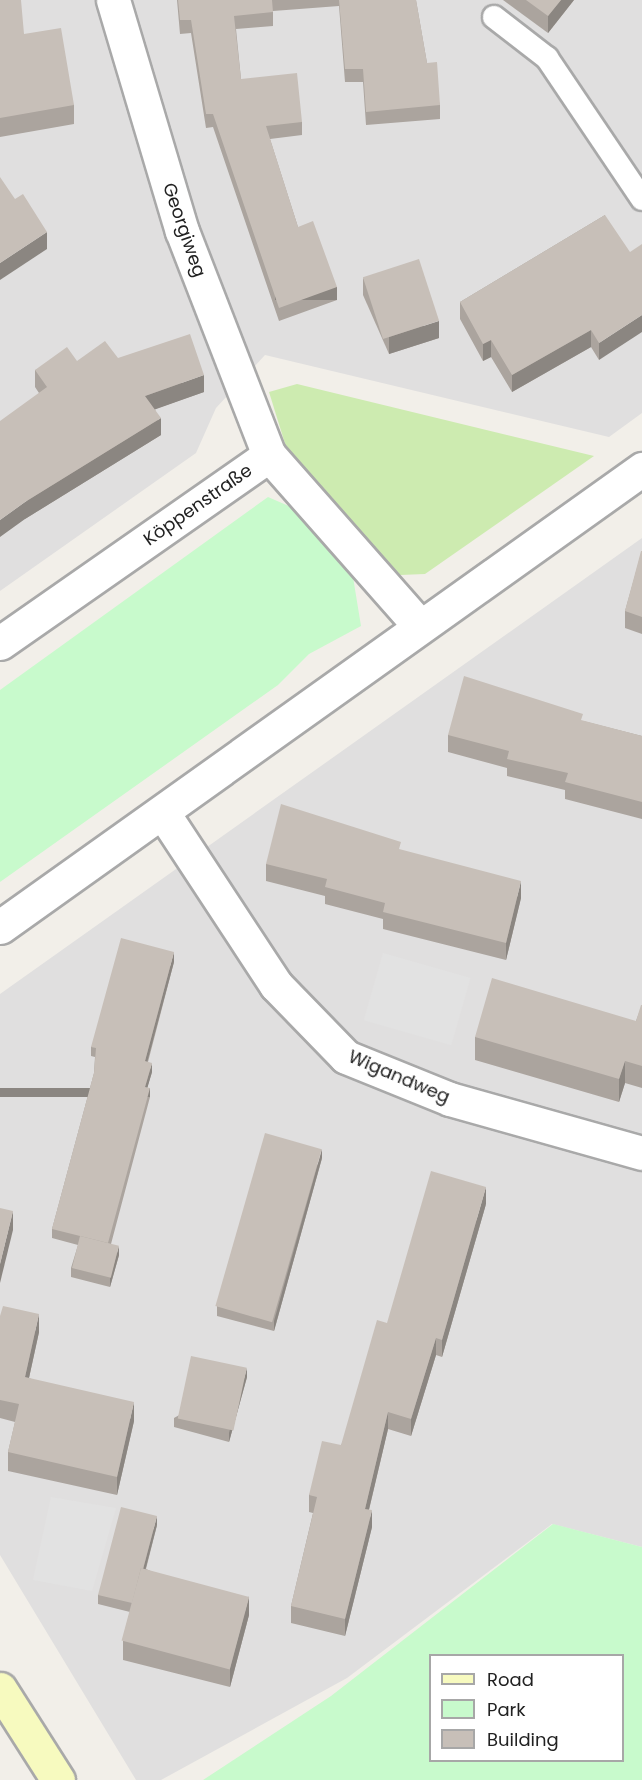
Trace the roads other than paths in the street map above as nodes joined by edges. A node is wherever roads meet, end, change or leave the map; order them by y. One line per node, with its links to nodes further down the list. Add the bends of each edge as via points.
1 (113, 0): 4 (street, Georgiweg, via 182,231)
2 (494, 17): 3 (lane, via 547,58)
3 (642, 199)
4 (268, 455): 6 (street, Köppenstraße); 7 (street, Köppenstraße)
5 (642, 469): 6 (street)
6 (419, 625): 8 (street)
7 (0, 643)
8 (163, 813): 9 (street); 10 (street, Wigandweg, via 276,985 346,1057 450,1099)
9 (0, 927)
10 (642, 1153)
11 (0, 1689): 12 (street)
12 (58, 1780)

